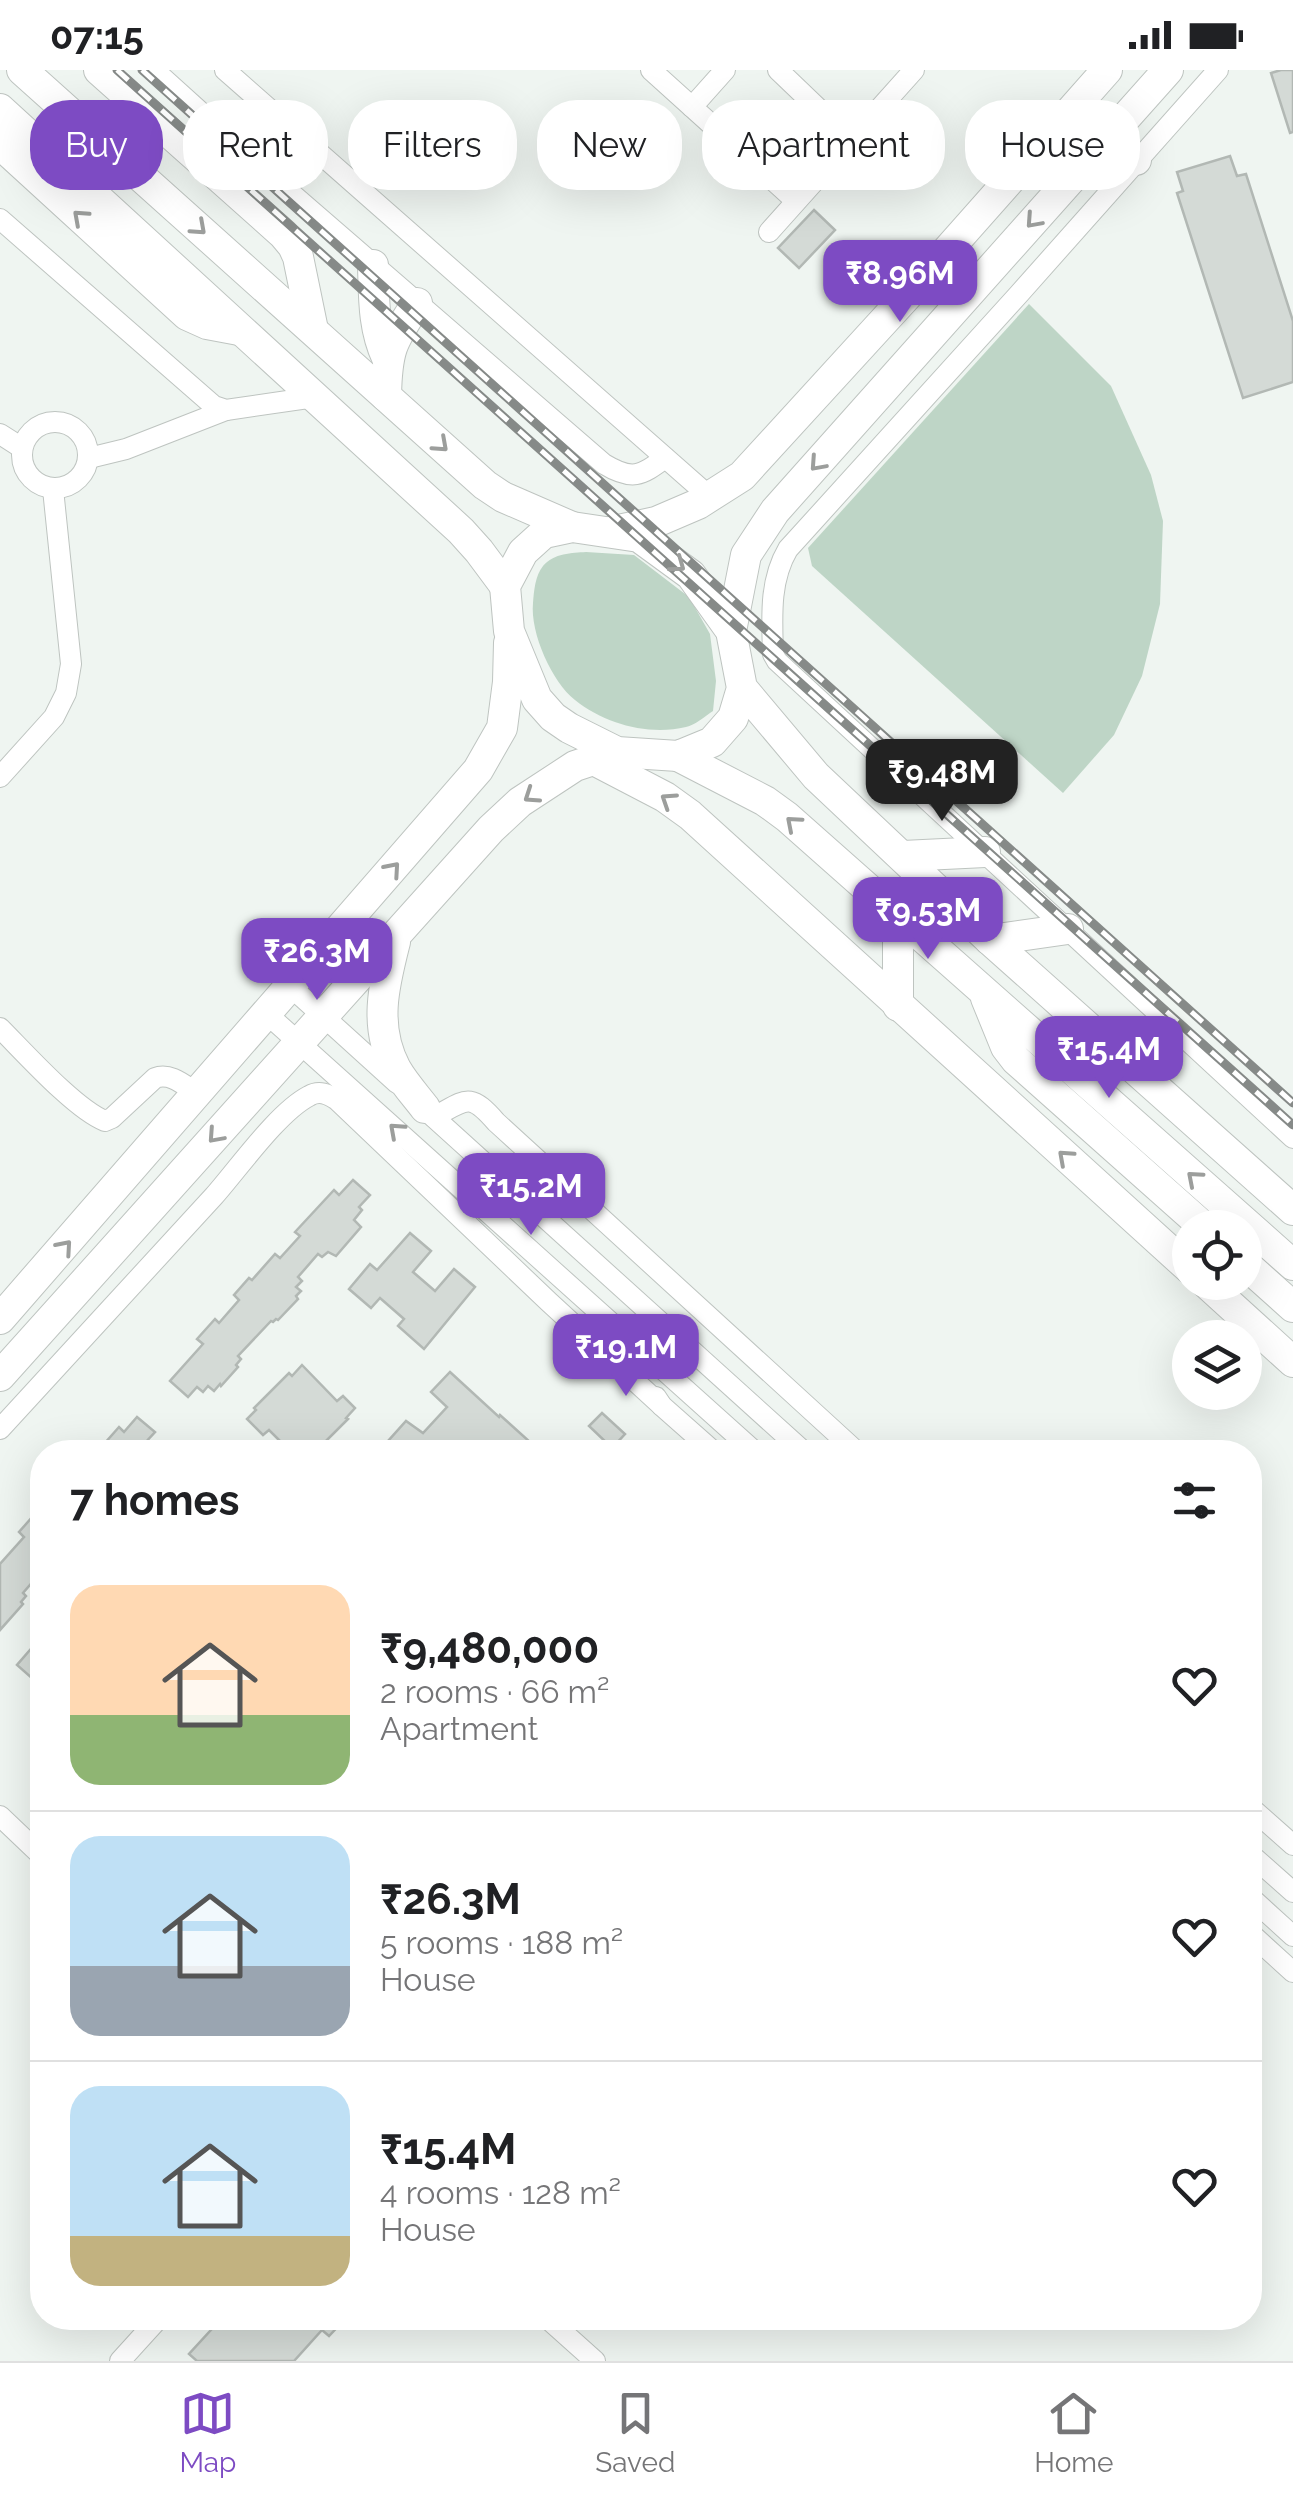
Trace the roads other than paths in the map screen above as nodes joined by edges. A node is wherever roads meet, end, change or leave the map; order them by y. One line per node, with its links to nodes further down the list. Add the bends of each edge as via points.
1 (22, 70): 28 (street, one-way to 28)
2 (100, 70): 28 (street, via 294,246)
3 (154, 70): 25 (street)
4 (225, 70): 36 (street)
5 (651, 70): 15 (street)
6 (725, 70): 15 (street)
7 (778, 70): 12 (street)
8 (1107, 70): 38 (street, via 742,476)
9 (1168, 70): 14 (street)
10 (1218, 70): 18 (street)
11 (912, 71): 13 (street)
12 (809, 100)
13 (886, 100)
14 (1140, 102)
15 (692, 107): 22 (street)
16 (0, 110): 27 (street)
17 (0, 144): 27 (street, one-way to 17, via 187,314)
18 (1140, 156)
19 (806, 190): 22 (street)
20 (1062, 190): 43 (street, one-way to 43, via 760,531 746,555)
21 (1110, 190): 48 (street, via 788,549 777,570 774,658)
22 (796, 201): 24 (street)
23 (0, 218): 32 (street, via 207,402)
24 (768, 232)
25 (373, 265): 26 (street); 29 (street, via 374,323)
26 (417, 303): 29 (street); 36 (street, via 604,464 631,476)
27 (242, 330): 31 (street)
28 (313, 330): 30 (street)
29 (387, 358): 30 (street)
30 (386, 396): 39 (street, one-way to 39, via 485,485)
31 (315, 397): 32 (street); 41 (street, via 461,532)
32 (226, 410): 35 (street)
33 (0, 434): 34 (street)
34 (22, 448): 35 (street, via 34,429 56,422 77,430); 37 (street, via 32,480)
35 (88, 458): 37 (street, via 73,484)
36 (665, 458): 38 (street)
37 (53, 489): 47 (street, via 71,664 66,693 54,717)
38 (710, 496): 40 (street, via 656,522)
39 (572, 527): 40 (street); 41 (street, via 544,533 523,552)
40 (606, 532): 43 (street, one-way to 43, via 639,537 691,575)
41 (506, 586): 42 (street)
42 (509, 631): 45 (street, via 537,699); 54 (street, one-way to 42, via 478,770 502,728)
43 (731, 631): 44 (street)
44 (742, 688): 46 (street, via 733,718 712,742); 49 (street, via 816,776)
45 (606, 756): 46 (street); 52 (street, one-way to 52, via 575,766 520,802); 56 (street, one-way to 45, via 690,815)
46 (678, 756): 50 (street, one-way to 46, via 766,800)
47 (0, 777)
48 (985, 852): 49 (street); 51 (street)
49 (902, 856): 53 (street)
50 (898, 918): 55 (street); 56 (street)
51 (1068, 930): 53 (street); 65 (street)
52 (396, 934): 58 (street); 63 (street, via 382,990 384,1032 396,1068)
53 (990, 940): 67 (street)
54 (291, 987): 57 (street); 58 (street)
55 (984, 994): 66 (street, via 1016,1060); 69 (street, one-way to 55)
56 (898, 1006): 68 (street, one-way to 56)
57 (268, 1014): 60 (street); 62 (street)
58 (323, 1016): 60 (street); 63 (street)
59 (0, 1028): 62 (street, via 105,1121 161,1076)
60 (299, 1042): 61 (street); 72 (street, one-way to 60)
61 (257, 1090): 64 (street); 75 (street, one-way to 75)
62 (198, 1094): 74 (street, one-way to 62)
63 (429, 1113): 83 (street); 84 (street, via 465,1100 484,1109)
64 (285, 1114): 77 (street); 79 (street, via 318,1093 338,1100)
65 (1293, 1138)
66 (1185, 1210)
67 (1293, 1210)
68 (1172, 1253)
69 (1293, 1265)
70 (1262, 1279): 73 (street)
71 (1225, 1300): 76 (street)
72 (588, 1302): 79 (street); 82 (street)
73 (1293, 1307)
74 (0, 1319)
75 (26, 1348): 77 (street); 78 (street)
76 (1293, 1362)
77 (52, 1372): 80 (street)
78 (0, 1376)
79 (662, 1406): 81 (street)
80 (0, 1429)
81 (700, 1440)
82 (742, 1440)
83 (791, 1440)
84 (844, 1440)
85 (0, 1816): 87 (street)
86 (1262, 1818): 88 (street)
87 (30, 1845)
88 (1293, 1845)
89 (1262, 1865): 90 (street)
90 (1293, 1892)
91 (1262, 1909): 92 (street)
92 (1293, 1936)
93 (1262, 1944): 94 (street)
94 (1293, 1972)
95 (148, 2330): 97 (street)
96 (561, 2330): 98 (street)
97 (120, 2361)
98 (596, 2361)

